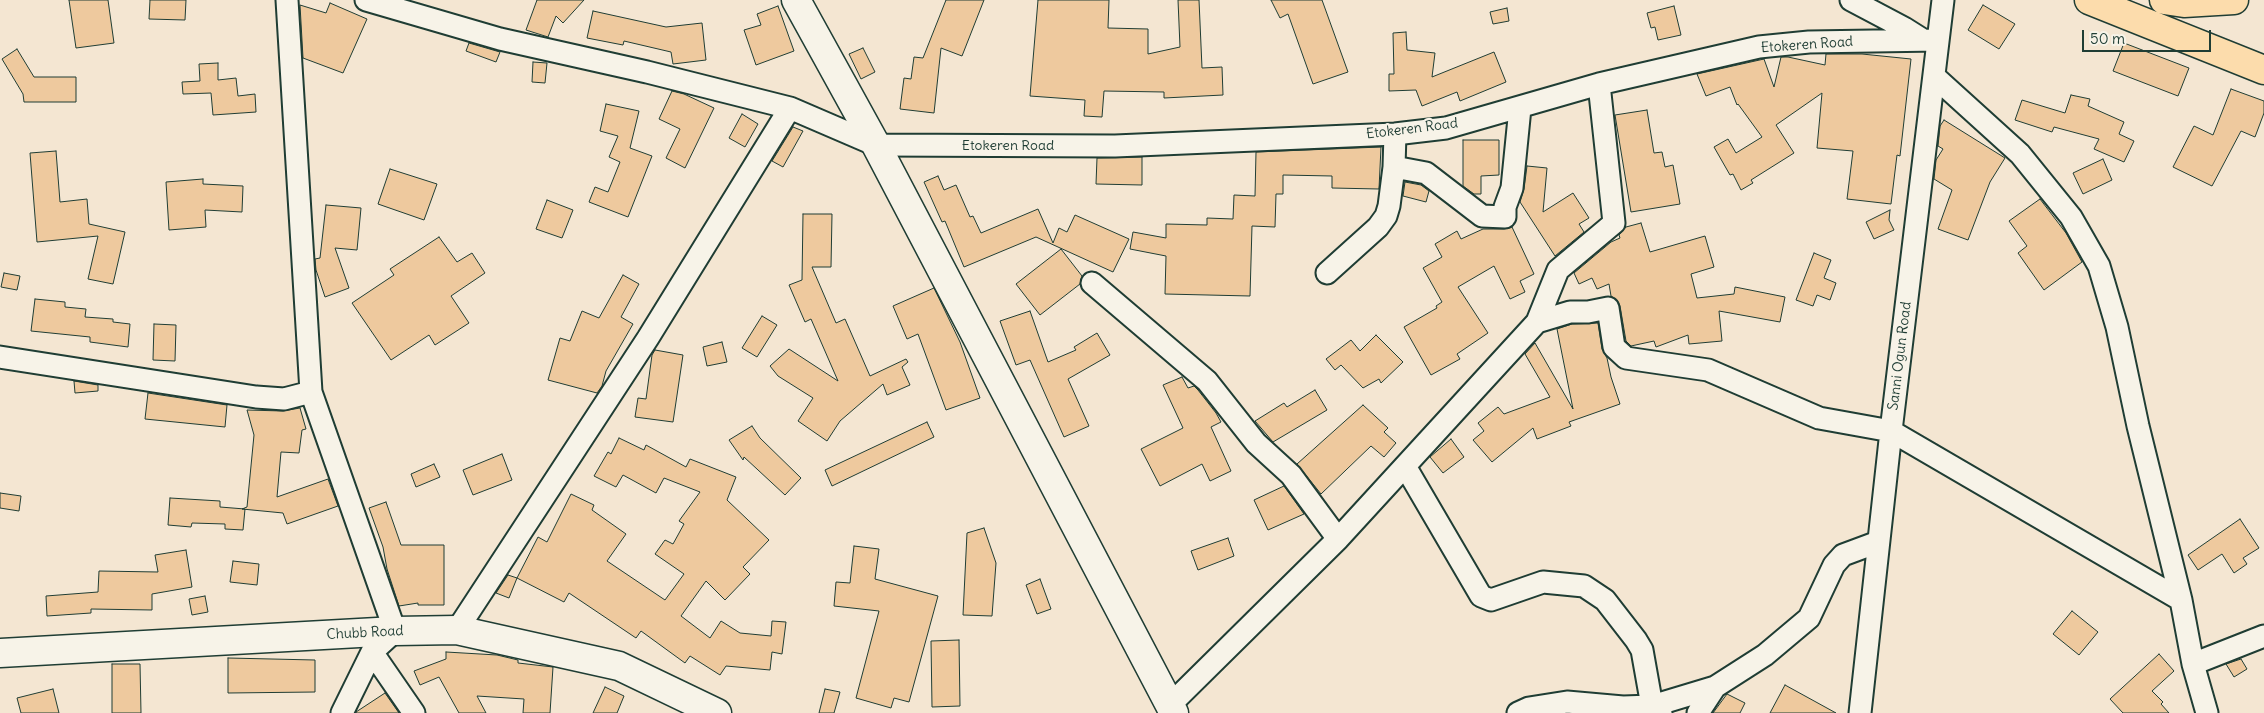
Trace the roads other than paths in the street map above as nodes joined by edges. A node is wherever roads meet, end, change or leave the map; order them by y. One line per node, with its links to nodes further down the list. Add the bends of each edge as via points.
1 (287, 0): 22 (street)
2 (366, 0): 13 (street, via 500,39)
3 (796, 0): 16 (main road)
4 (1851, 0): 9 (street)
5 (1943, 0): 9 (street, Sanni Ogun Road)
6 (2089, 0): 10 (highway)
7 (2164, 0): 8 (highway, via 2184,3)
8 (2234, 0)
9 (1930, 40): 11 (street, Sanni Ogun Road); 12 (street, Etokeren Road, via 1759,47)
10 (2264, 70)
11 (1935, 77): 23 (street, Sanni Ogun Road); 27 (street, via 2020,154 2071,217 2098,266 2117,327)
12 (1599, 84): 14 (street, Etokeren Road); 20 (street, via 1614,223 1558,270)
13 (790, 108): 16 (street); 28 (street, via 648,338)
14 (1520, 108): 15 (street, Etokeren Road, via 1446,128); 17 (street, via 1512,188 1505,217 1482,216 1426,173)
15 (1395, 134): 16 (street, Etokeren Road, via 1115,146); 17 (street)
16 (876, 145): 35 (main road)
17 (1394, 168): 18 (street, via 1386,216)
18 (1328, 273)
19 (1092, 282): 25 (street, via 1207,381 1256,443 1291,475)
20 (1537, 322): 23 (street, via 1570,312 1608,308 1614,347 1626,358 1708,370 1819,418); 24 (street)
21 (0, 357): 22 (street, via 256,397 284,399)
22 (311, 392): 29 (street)
23 (1891, 431): 26 (street, Sanni Ogun Road); 27 (street)
24 (1405, 466): 25 (street); 36 (street, via 1481,596 1491,600 1543,582 1584,586 1605,600 1642,650)
25 (1338, 540): 35 (street)
26 (1878, 542): 34 (street, via 1843,555 1834,565 1809,618 1765,655); 42 (street, Sanni Ogun Road)
27 (2181, 600): 33 (street)
28 (457, 630): 29 (main road, Chubb Road); 39 (main road, Chubb Road, via 619,666)
29 (395, 631): 31 (street); 32 (main road, Chubb Road)
30 (2264, 636): 33 (street)
31 (372, 652): 37 (street); 38 (street)
32 (0, 655)
33 (2193, 664): 43 (street)
34 (1714, 688): 36 (street); 41 (street)
35 (1172, 709)
36 (1657, 709): 40 (street, via 1567,702)
37 (342, 713)
38 (414, 713)
39 (717, 713)
40 (1518, 713)
41 (1698, 713)
42 (1860, 713)
43 (2207, 713)

